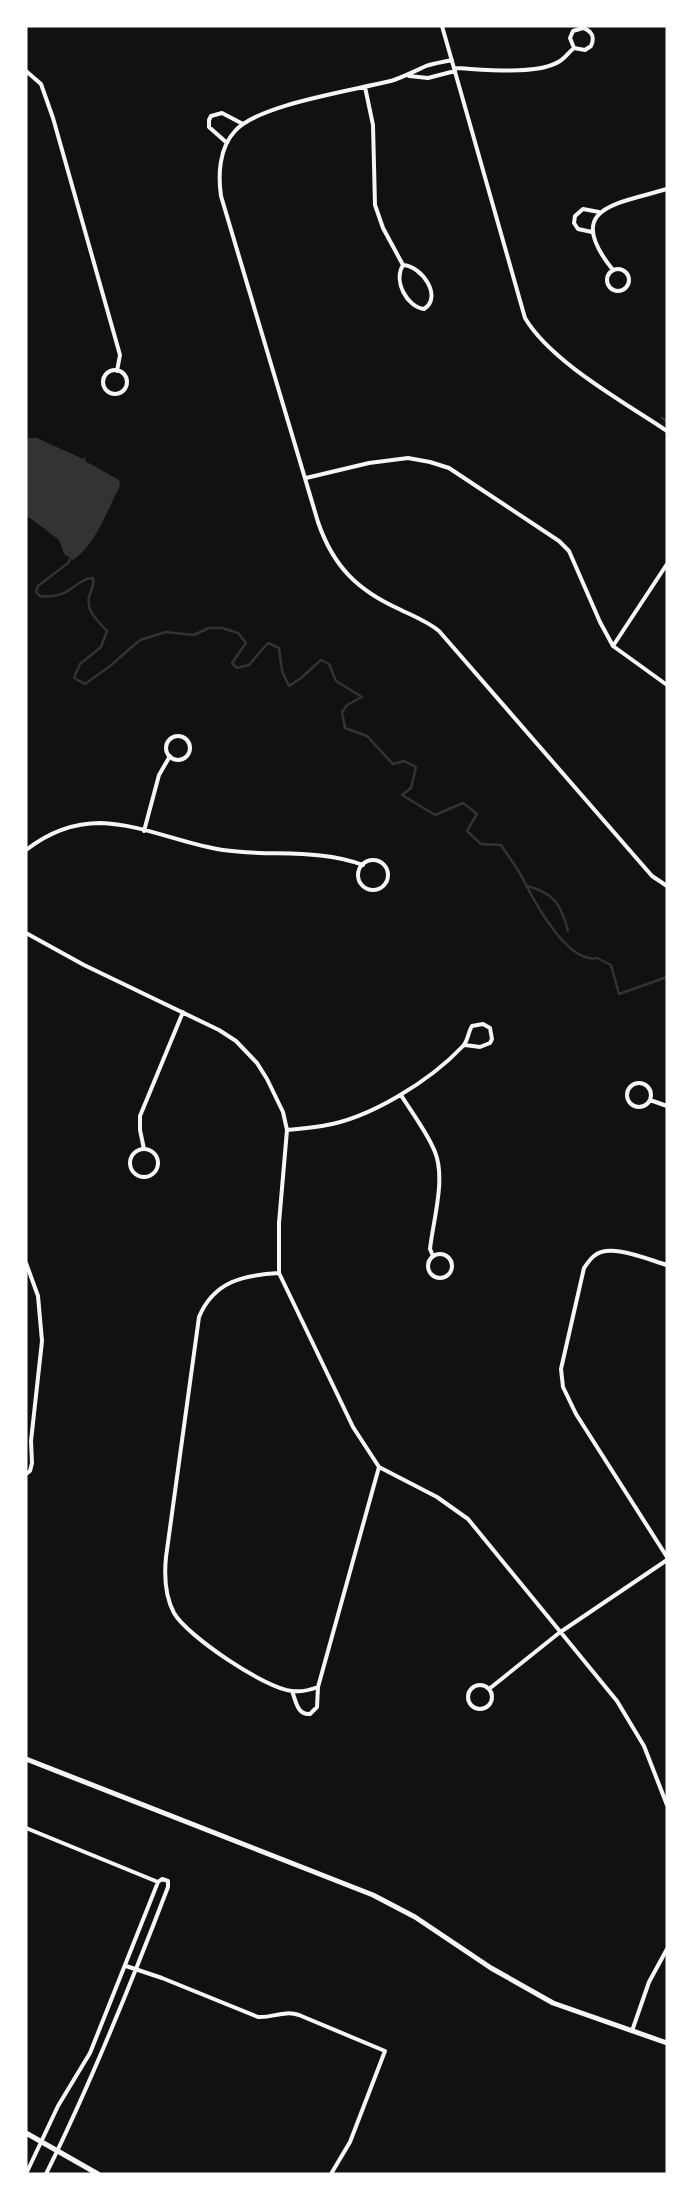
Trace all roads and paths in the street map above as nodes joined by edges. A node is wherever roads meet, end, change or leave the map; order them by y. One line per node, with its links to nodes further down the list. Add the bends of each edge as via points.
1 (442, 26): 3 (street)
2 (574, 48): 2 (street, via 570,38 573,31 583,28 590,31 593,38 591,46 585,50); 4 (street, via 560,62 534,69)
3 (452, 60): 4 (street); 6 (street, via 426,66)
4 (455, 70): 6 (street, via 428,78); 16 (street, via 525,318 553,351)
5 (26, 71): 15 (street, via 40,84 54,122 120,354)
6 (407, 76): 7 (street)
7 (365, 87): 8 (street, via 286,106); 13 (street, via 373,125 375,205 382,228)
8 (243, 124): 9 (street); 9 (street, via 222,113 211,116 209,127)
9 (226, 144): 17 (street, via 219,178 221,196)
10 (667, 190): 11 (street)
11 (599, 212): 12 (street); 12 (street, via 583,209 574,216 578,229)
12 (592, 232): 14 (street)
13 (403, 265): 13 (street, via 418,271 431,292 433,298 424,309 411,304 400,285)
14 (613, 270): 14 (street, via 607,278 608,286 618,292 629,284 628,274 623,270)
15 (118, 371): 15 (street, via 107,374 104,380 110,392 121,392 126,385 124,375)
16 (667, 430)
17 (306, 478): 19 (street, via 369,463 408,458 449,468 544,530 569,551); 25 (street, via 325,542 342,570 380,599 428,622 439,631 652,876)
18 (667, 564): 19 (street)
19 (613, 646): 20 (street)
20 (667, 685)
21 (170, 756): 21 (street, via 180,759 186,756 190,746 187,739 180,736 170,739 166,746); 22 (street, via 159,775)
22 (144, 831): 23 (street, via 99,823 76,825 40,839); 24 (street, via 221,850 321,855)
23 (26, 850)
24 (362, 865): 24 (street, via 359,874 364,886 373,889 386,883 388,873 384,865 376,860)
25 (667, 886)
26 (26, 933): 27 (street, via 84,965)
27 (183, 1012): 32 (street, via 220,1030 247,1052 271,1086); 33 (street, via 140,1116)
28 (465, 1045): 28 (street, via 480,1047 490,1044 490,1028 483,1024 472,1026); 29 (street, via 422,1082)
29 (401, 1095): 32 (street, via 344,1120); 34 (street, via 435,1152 438,1196 430,1248)
30 (650, 1100): 30 (street, via 650,1089 643,1084 632,1085 628,1091 630,1103 637,1107 645,1106); 31 (street)
31 (667, 1106)
32 (287, 1130): 37 (street, via 279,1223)
33 (144, 1149): 33 (street, via 154,1154 158,1164 154,1173 146,1177 134,1174 130,1163 134,1153)
34 (433, 1256): 34 (street, via 428,1262 430,1274 437,1279 445,1278 451,1272 450,1260 441,1254)
35 (26, 1263): 38 (street, via 38,1296 42,1341)
36 (667, 1265): 42 (street, via 624,1252 604,1251 594,1255 584,1268 562,1368 563,1387 576,1414)
37 (279, 1273): 40 (street, via 353,1426); 46 (street, via 249,1275 225,1285 213,1293 198,1317 165,1570 168,1600 188,1630 233,1663 279,1688)
38 (32, 1441): 39 (street); 41 (street, via 32,1463)
39 (26, 1442)
40 (379, 1466): 43 (street, via 468,1518); 44 (street)
41 (26, 1474)
42 (667, 1558): 43 (street)
43 (559, 1633): 45 (street); 48 (street, via 617,1701 632,1724)
44 (318, 1687): 46 (street); 46 (street, via 317,1707 310,1714 300,1710)
45 (489, 1689): 45 (street, via 482,1685 471,1689 467,1696 472,1707 484,1709 490,1704 492,1696)
46 (292, 1691)
47 (26, 1759): 54 (street, via 373,1896 432,1927 528,1990 553,2003)
48 (667, 1805)
49 (26, 1828): 50 (street)
50 (158, 1882): 52 (street); 53 (street, via 162,1878 169,1884)
51 (667, 1949): 54 (street, via 650,1982)
52 (126, 1966): 53 (street); 57 (street, via 90,2052 58,2106)
53 (136, 1970): 58 (street); 62 (street, via 258,2017 267,2018 285,2012 299,2015 385,2052 353,2135)
54 (632, 2031): 55 (street)
55 (667, 2043)
56 (26, 2133): 57 (street)
57 (42, 2141): 58 (street); 59 (street)
58 (58, 2150): 60 (street); 61 (street)
59 (26, 2174)
60 (46, 2174)
61 (98, 2174)
62 (331, 2174)

